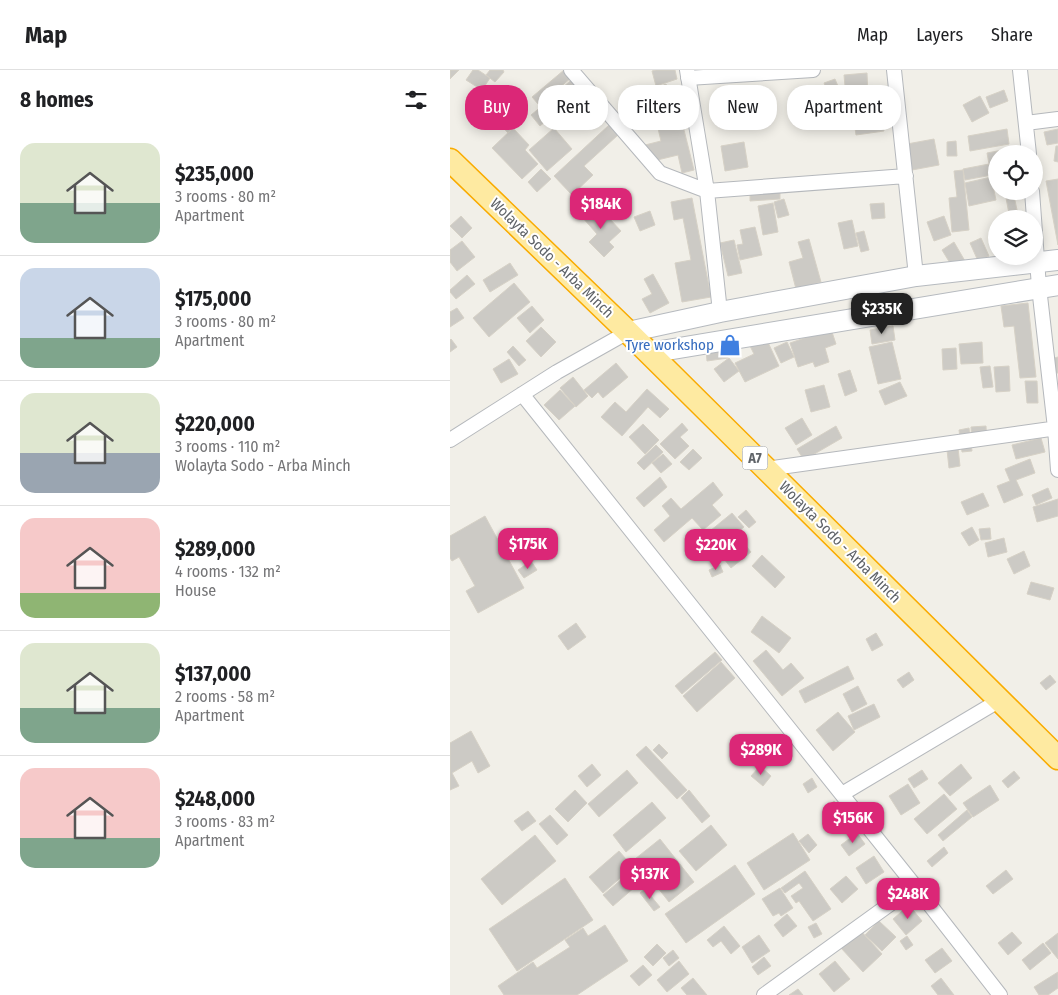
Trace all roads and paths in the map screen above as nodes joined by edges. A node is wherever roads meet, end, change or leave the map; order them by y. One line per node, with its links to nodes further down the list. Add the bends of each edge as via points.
1 (571, 70): 12 (street, via 660,173)
2 (813, 70): 5 (street)
3 (894, 70): 11 (street)
4 (1020, 70): 8 (street)
5 (797, 71): 6 (street)
6 (687, 74): 12 (street)
7 (1058, 120): 8 (street)
8 (1026, 123): 9 (street)
9 (1027, 145)
10 (450, 160): 18 (highway, Wolayta Sodo - Arba Minch / A7)
11 (906, 176): 12 (street); 15 (street)
12 (707, 191): 17 (street)
13 (1034, 200): 14 (street)
14 (1048, 261): 15 (main road); 16 (street)
15 (916, 276): 17 (main road)
16 (1049, 286): 19 (main road); 21 (street)
17 (720, 312): 18 (main road)
18 (628, 332): 19 (highway, Wolayta Sodo - Arba Minch / A7); 20 (street)
19 (649, 353): 23 (highway, Wolayta Sodo - Arba Minch / A7)
20 (522, 394): 22 (street); 27 (street)
21 (1057, 428): 23 (street); 24 (street)
22 (450, 440)
23 (766, 469): 25 (highway, Wolayta Sodo - Arba Minch / A7)
24 (1058, 470)
25 (1000, 700): 26 (highway, Wolayta Sodo - Arba Minch / A7); 27 (street)
26 (1058, 758)
27 (842, 794): 28 (street)
28 (915, 886): 29 (street); 30 (street)
29 (994, 993)
30 (766, 994)

